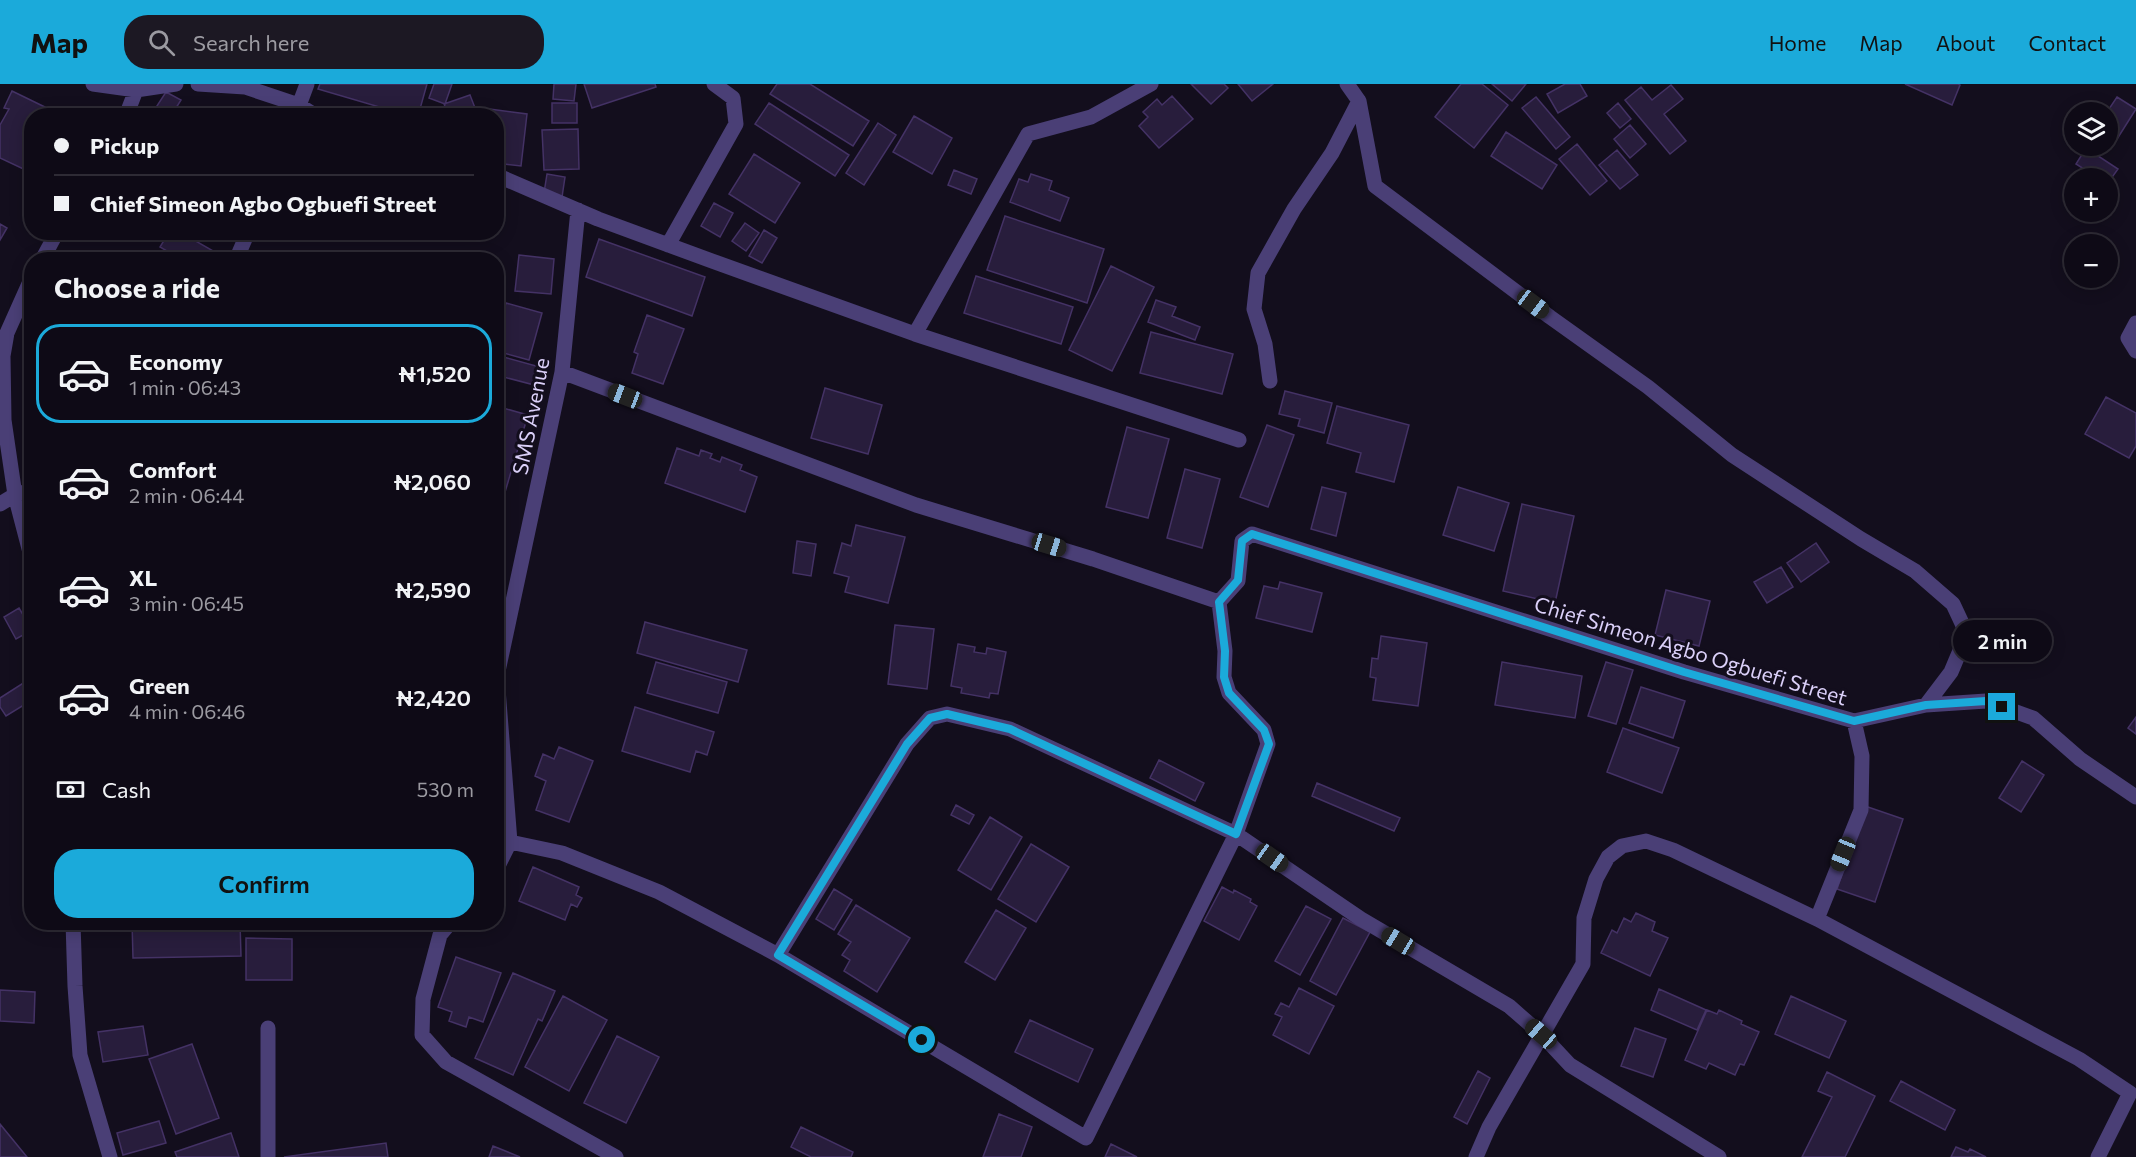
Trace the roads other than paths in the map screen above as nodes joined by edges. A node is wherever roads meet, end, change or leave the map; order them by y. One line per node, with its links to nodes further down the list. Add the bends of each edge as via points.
1 (93, 84): 8 (street)
2 (176, 84): 8 (street)
3 (198, 84): 11 (street, via 245,87)
4 (307, 84): 12 (street)
5 (714, 84): 15 (street, via 734,98 736,124)
6 (1151, 84): 18 (street, via 1091,117 1028,134)
7 (1347, 84): 9 (street)
8 (136, 90): 10 (street)
9 (1359, 101): 21 (street, via 1332,153 1257,273 1254,309 1265,344); 29 (street, via 1375,186 1648,387 1732,455 1915,571 1953,604 1967,634 1951,672)
10 (129, 108)
11 (292, 108)
12 (298, 108)
13 (504, 178): 14 (street)
14 (578, 210): 15 (street); 20 (street, SMS Avenue)
15 (668, 244): 18 (street)
16 (24, 295): 24 (street, via 7,333 3,356 4,420)
17 (2136, 323): 19 (street, via 2128,338)
18 (915, 334): 22 (street)
19 (2136, 351)
20 (562, 372): 27 (street, via 916,506); 28 (street, SMS Avenue)
21 (1270, 381)
22 (1239, 441)
23 (24, 492): 24 (street)
24 (15, 495): 25 (street); 26 (street)
25 (0, 504)
26 (24, 529)
27 (1219, 602): 30 (street, Chief Simeon Agbo Ogbuefi Street, via 1238,580 1242,541 1252,534 1684,672); 33 (street, via 1224,677 1229,693 1264,730 1269,744)
28 (504, 643)
29 (1926, 705): 30 (street, Chief Simeon Agbo Ogbuefi Street); 32 (street, Chief Simeon Agbo Ogbuefi Street, via 1986,701 2033,718 2080,759)
30 (1854, 721): 36 (street, via 1862,756 1861,810)
31 (504, 765): 34 (street, SMS Avenue)
32 (2136, 797)
33 (1236, 834): 39 (street, via 1010,729 947,714 930,718 907,744); 39 (street, via 1086,1138); 41 (street, via 1361,919 1509,1006)
34 (510, 842): 35 (street); 39 (street, via 562,853 659,892)
35 (504, 854)
36 (1817, 919): 41 (street, via 1673,850 1646,841 1622,846 1608,857 1596,879 1584,918 1583,964); 42 (street, via 2079,1059)
37 (73, 930): 43 (street, via 81,1055)
38 (444, 930): 45 (street, via 423,999 422,1035 446,1062)
39 (778, 955)
40 (268, 1028): 44 (street)
41 (1541, 1034): 46 (street); 47 (street, via 1570,1065)
42 (2133, 1095): 48 (street)
43 (110, 1157)
44 (268, 1157)
45 (616, 1157)
46 (1476, 1157)
47 (1719, 1157)
48 (2098, 1157)

